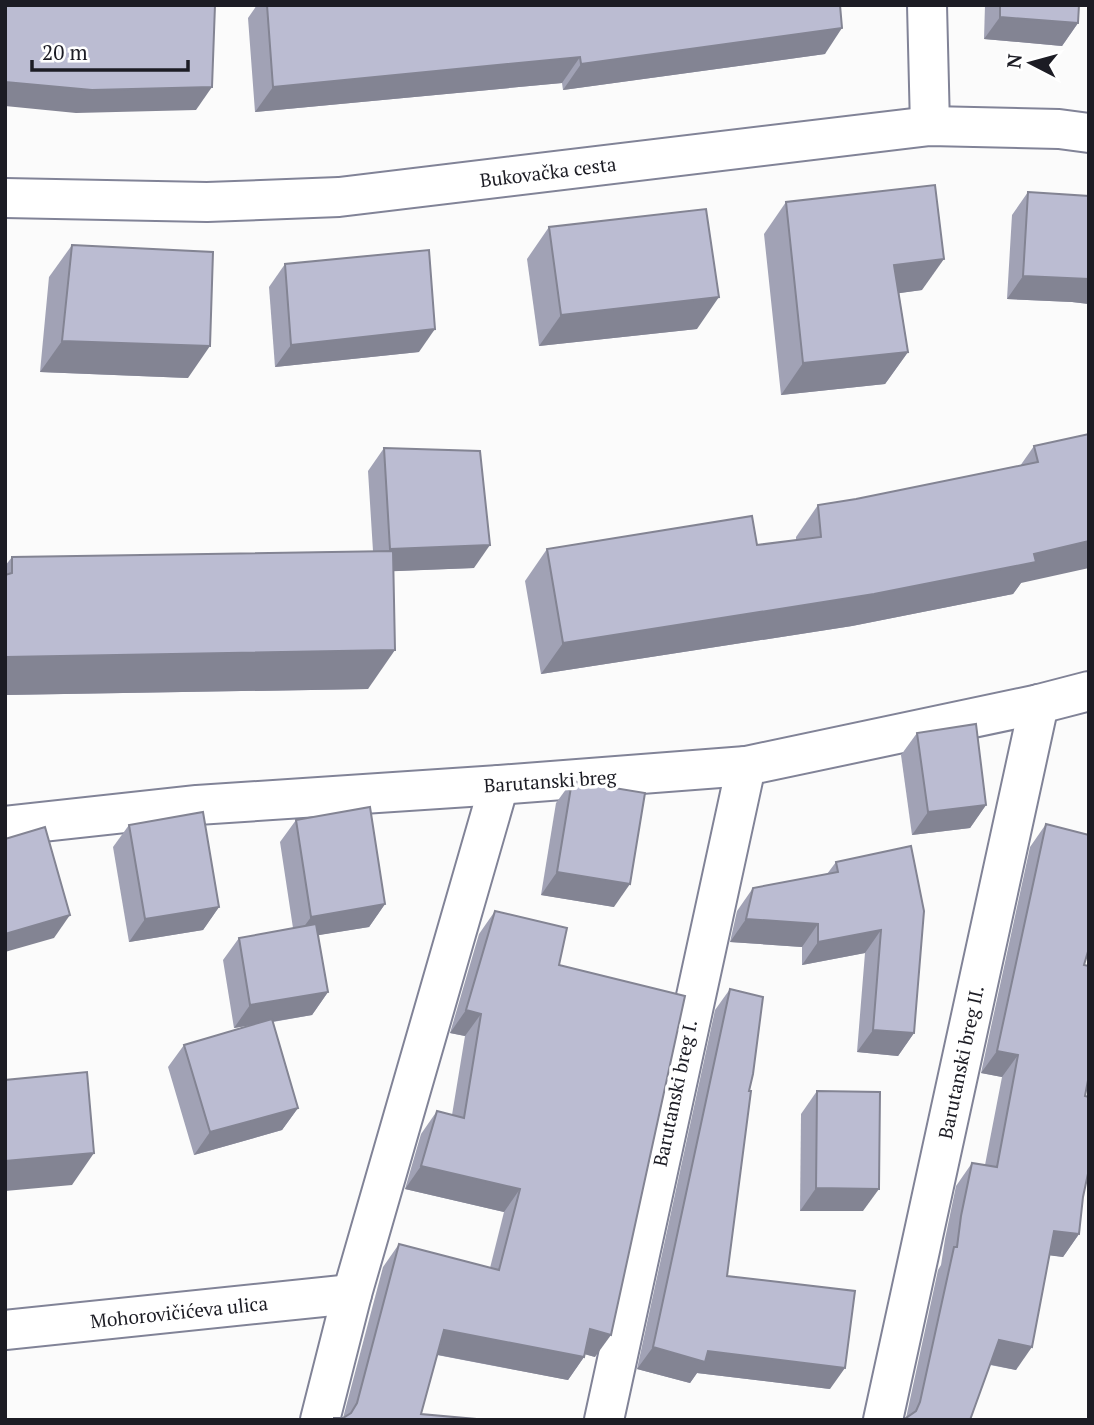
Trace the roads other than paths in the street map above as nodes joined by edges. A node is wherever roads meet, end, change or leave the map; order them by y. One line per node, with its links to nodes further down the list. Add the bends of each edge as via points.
1 (927, 5): 2 (street)
2 (930, 126): 3 (street, Bukovačka cesta); 4 (street, Bukovačka cesta, via 339,197 207,202)
3 (1089, 133)
4 (5, 198)
5 (1089, 691): 6 (street, Barutanski breg)
6 (1039, 704): 7 (street, Barutanski breg); 14 (street, Barutanski breg II.)
7 (746, 766): 8 (street, Barutanski breg); 13 (street, Barutanski breg I.)
8 (499, 785): 9 (street, Barutanski breg, via 197,805); 10 (street)
9 (5, 826)
10 (352, 1294): 11 (street, Mohorovičićeva ulica); 12 (street)
11 (5, 1330)
12 (320, 1420)
13 (604, 1420)
14 (883, 1420)

